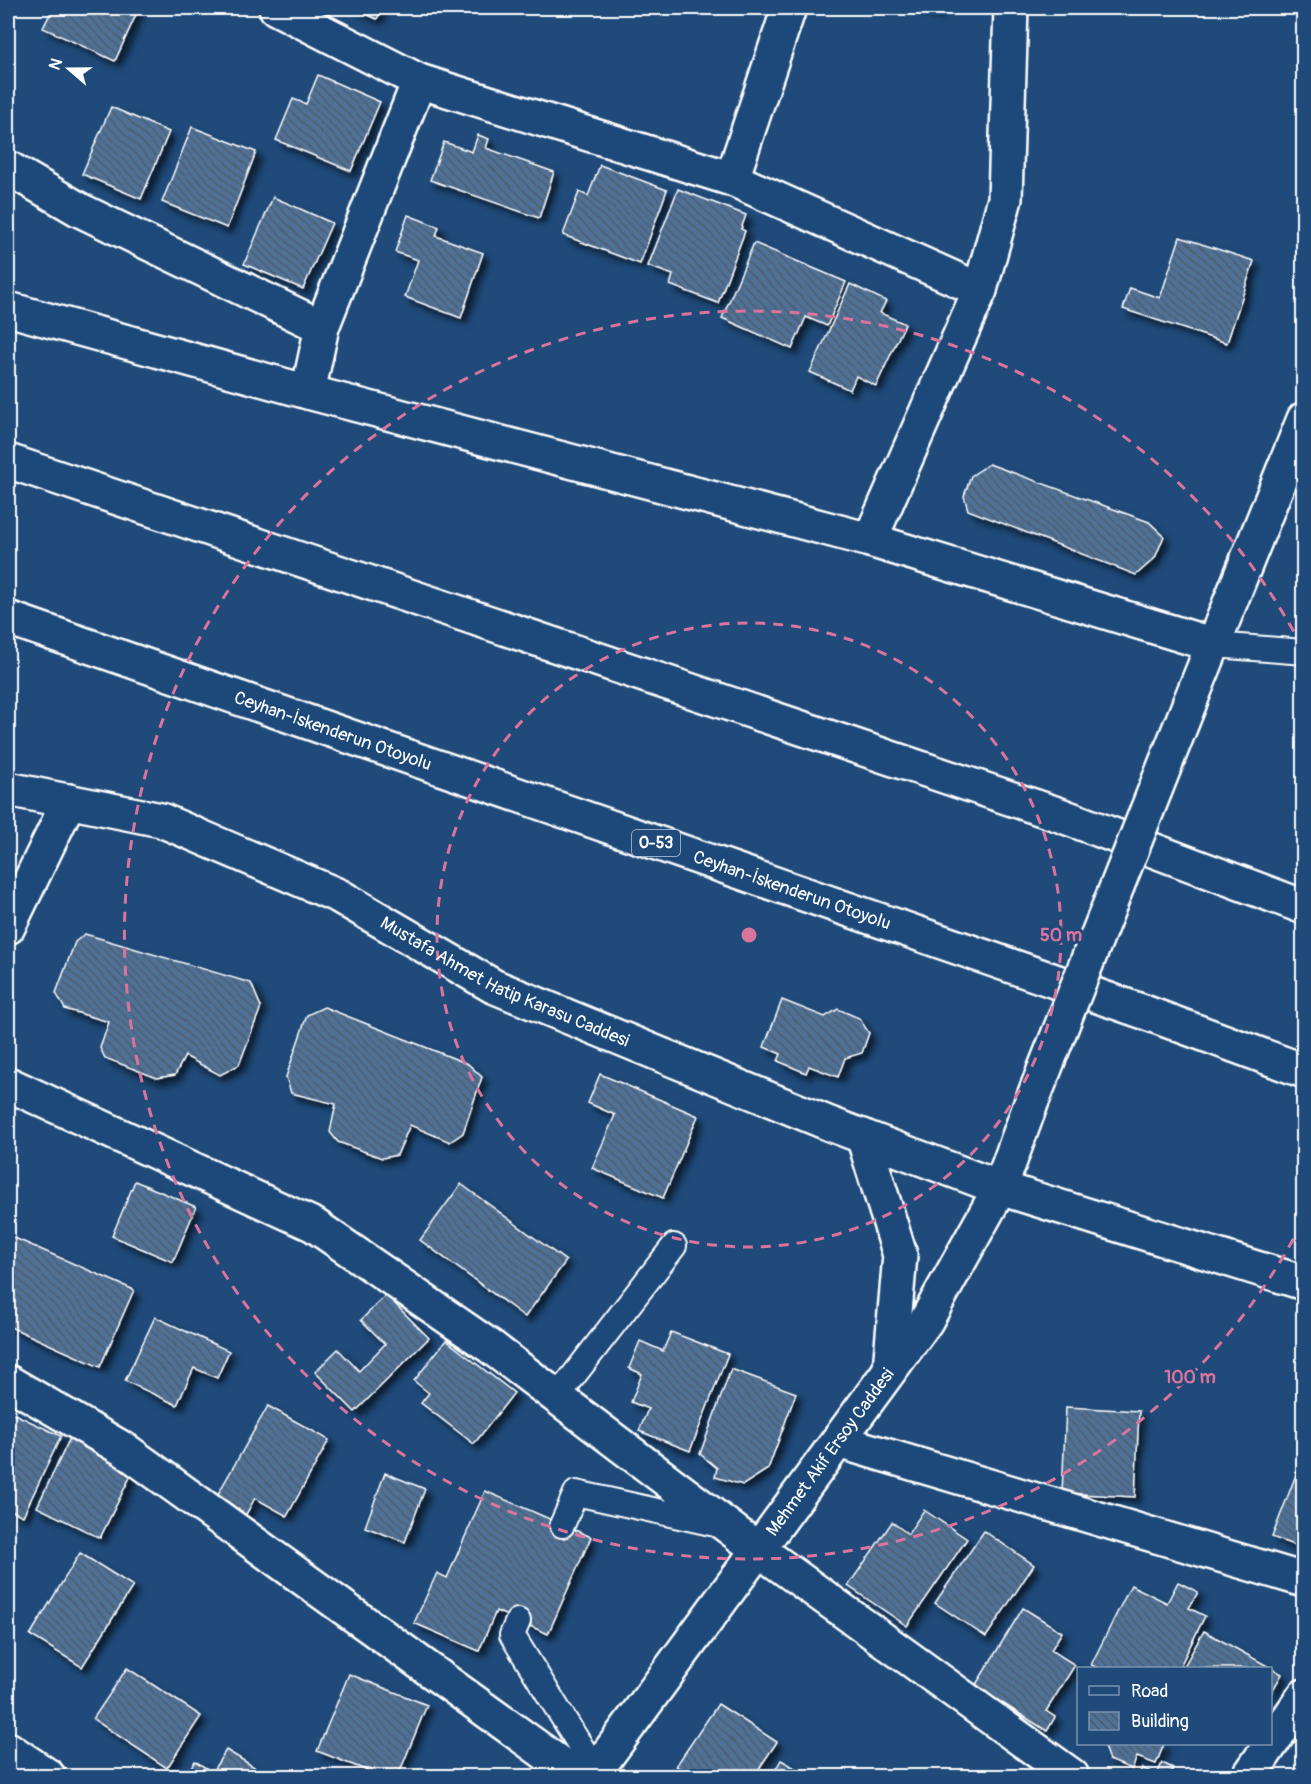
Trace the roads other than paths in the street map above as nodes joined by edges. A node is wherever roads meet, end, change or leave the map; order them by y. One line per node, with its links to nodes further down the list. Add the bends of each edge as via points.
1 (276, 8): 4 (main road)
2 (789, 8): 6 (main road)
3 (1011, 8): 7 (main road, via 1005,199)
4 (419, 81): 6 (main road); 9 (main road)
5 (8, 168): 9 (main road, via 80,210)
6 (732, 179): 7 (main road)
7 (980, 290): 13 (main road)
8 (8, 309): 10 (main road)
9 (322, 327): 10 (main road)
10 (308, 392): 13 (main road)
11 (1304, 419): 15 (main road, Mehmet Akif Ersoy Caddesi)
12 (8, 461): 19 (main road, via 1060,815)
13 (870, 540): 15 (main road)
14 (8, 618): 21 (main road, Ceyhan-İskenderun Otoyolu / O-53)
15 (1214, 645): 16 (lane); 24 (main road, Mehmet Akif Ersoy Caddesi, bridge)
16 (1304, 652)
17 (8, 789): 18 (main road, Mustafa Ahmet Hatip Karasu Caddesi)
18 (69, 801): 20 (main road); 23 (main road, Mustafa Ahmet Hatip Karasu Caddesi, via 160,820 339,897 493,986)
19 (1304, 907)
20 (8, 927)
21 (1304, 1071)
22 (8, 1084): 29 (main road, via 314,1225)
23 (863, 1136): 24 (main road, Mustafa Ahmet Hatip Karasu Caddesi); 27 (main road, via 900,1255)
24 (1000, 1188): 26 (main road, Mustafa Ahmet Hatip Karasu Caddesi); 27 (main road, Mehmet Akif Ersoy Caddesi, via 926,1321)
25 (674, 1246): 29 (lane)
26 (1304, 1283)
27 (890, 1370): 30 (main road, Mehmet Akif Ersoy Caddesi)
28 (8, 1383): 40 (main road, via 125,1450)
29 (557, 1397): 32 (main road)
30 (838, 1441): 33 (main road, Mehmet Akif Ersoy Caddesi); 34 (main road)
31 (562, 1525): 32 (lane, via 576,1493)
32 (729, 1527): 33 (main road)
33 (759, 1550): 40 (main road, Mehmet Akif Ersoy Caddesi); 42 (main road)
34 (1304, 1580)
35 (518, 1621): 40 (lane, via 512,1635)
36 (1304, 1696): 37 (main road)
37 (1272, 1745)
38 (1272, 1745): 43 (main road)
39 (8, 1749): 41 (main road)
40 (588, 1775)
41 (48, 1776)
42 (1072, 1776)
43 (1249, 1776)

